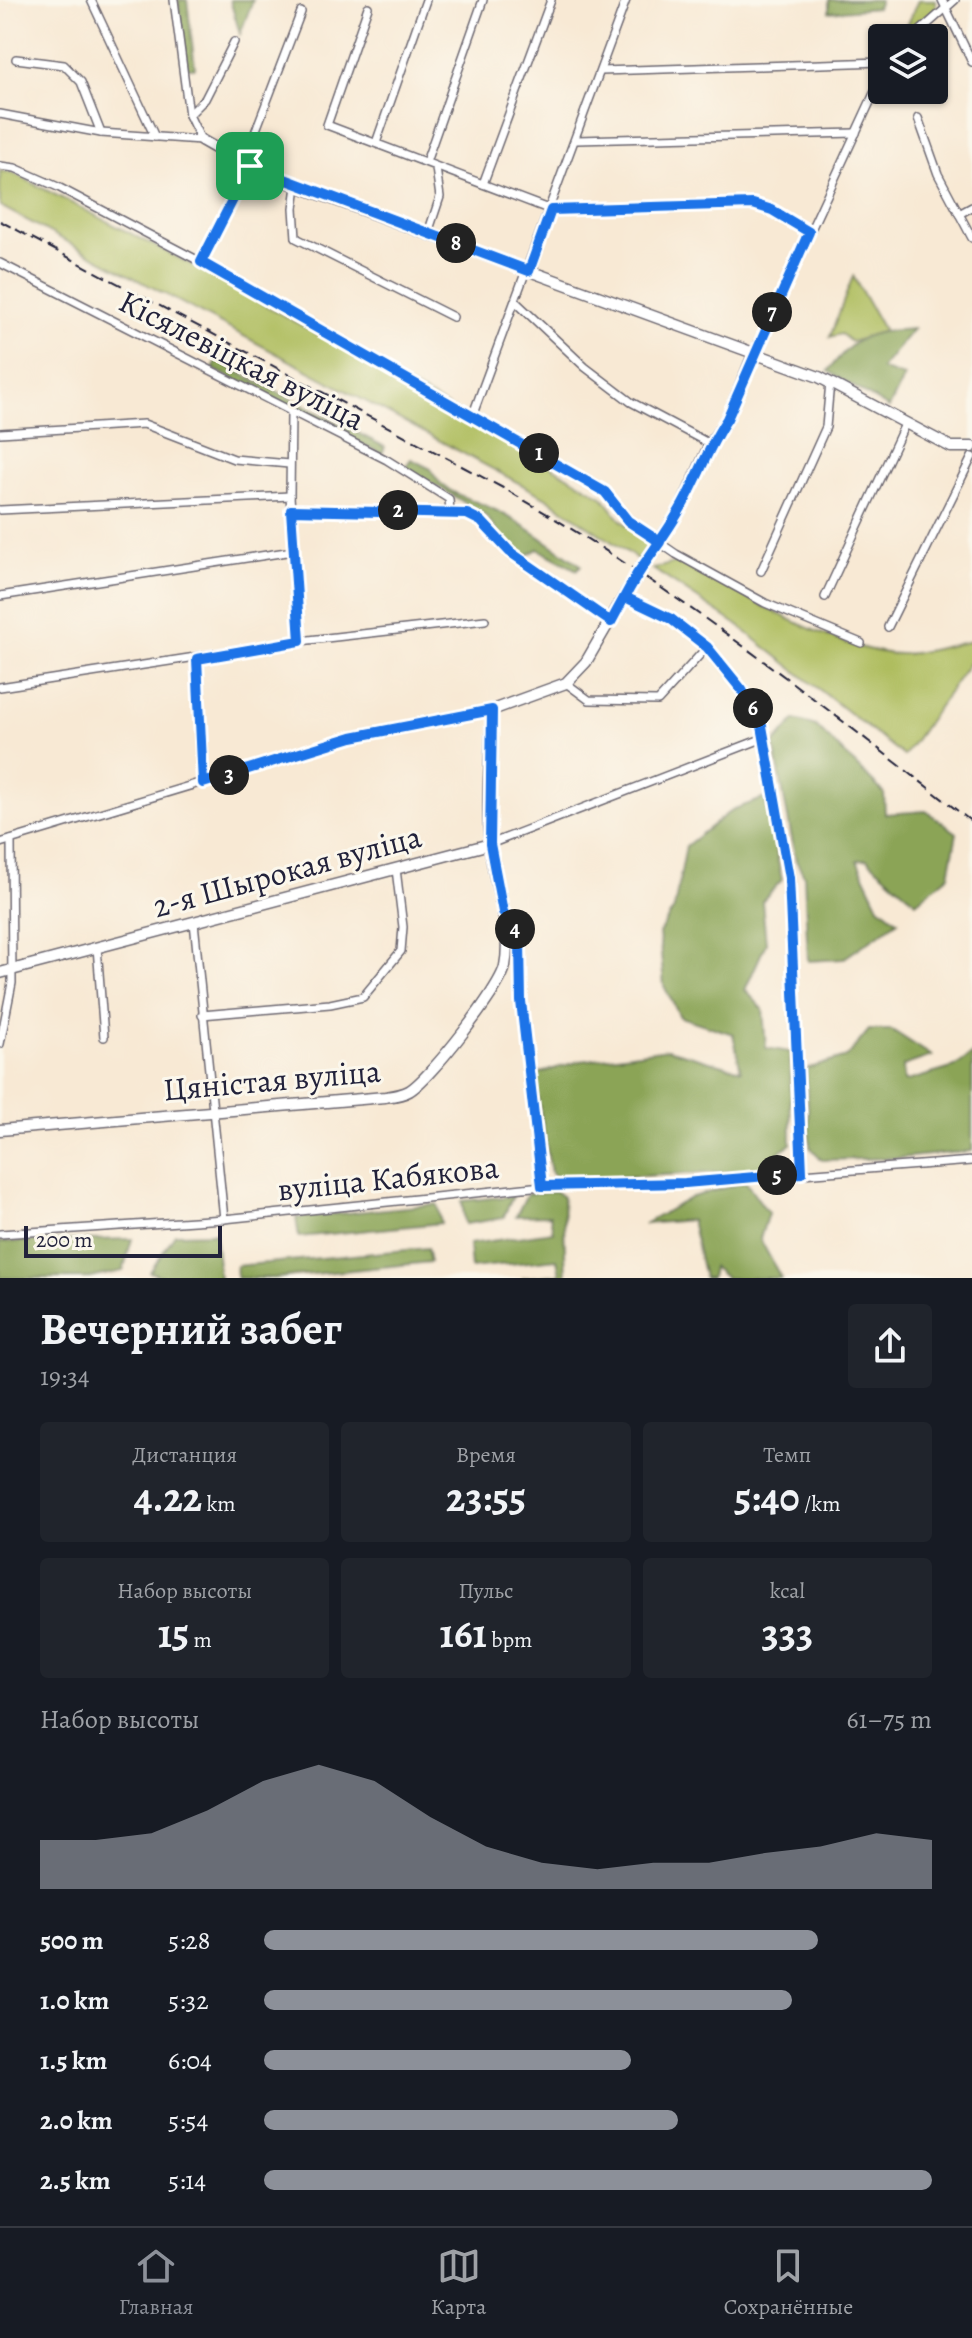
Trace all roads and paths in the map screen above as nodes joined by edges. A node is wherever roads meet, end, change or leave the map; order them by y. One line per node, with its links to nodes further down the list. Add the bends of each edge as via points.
1 (91, 0): 23 (street)
2 (174, 0): 19 (street)
3 (426, 0): 26 (street)
4 (483, 0): 27 (street)
5 (551, 0): 31 (street)
6 (625, 0): 16 (street)
7 (955, 0): 8 (street)
8 (944, 3): 11 (street); 15 (street)
9 (368, 7): 26 (street, via 327,125)
10 (301, 12): 28 (street)
11 (925, 24)
12 (234, 42): 19 (street, via 205,99)
13 (16, 59): 21 (street, via 64,65 81,82)
14 (868, 62): 16 (street)
15 (972, 62)
16 (601, 71): 25 (street)
17 (869, 104): 22 (street)
18 (0, 114): 21 (street)
19 (189, 115): 24 (street)
20 (918, 118): 35 (street)
21 (101, 133): 23 (street)
22 (856, 133): 25 (street); 36 (street)
23 (155, 137): 24 (street)
24 (201, 140): 28 (street)
25 (577, 140): 34 (street)
26 (376, 143): 27 (street)
27 (426, 162): 30 (street)
28 (246, 165): 32 (street); 39 (street)
29 (0, 166): 39 (street, via 58,187)
30 (436, 168): 31 (street); 37 (street, via 440,197)
31 (483, 184): 34 (street)
32 (297, 186): 37 (street); 43 (street, via 296,238)
33 (972, 207): 35 (street)
34 (551, 210): 36 (street, via 753,204); 41 (street)
35 (959, 214): 38 (street)
36 (809, 232): 44 (street)
37 (428, 233): 41 (street)
38 (972, 238)
39 (201, 262): 47 (street)
40 (0, 263): 46 (street, Кісялевіцкая вуліца)
41 (529, 271): 42 (street); 44 (street)
42 (517, 303): 47 (street); 50 (street, via 631,402)
43 (453, 317)
44 (754, 353): 45 (street); 50 (street, via 727,419)
45 (830, 382): 48 (street); 60 (street, via 826,427)
46 (291, 413): 53 (street); 57 (street, Кісялевіцкая вуліца, via 387,460 449,499)
47 (473, 414): 58 (street, via 605,492 628,521)
48 (905, 424): 51 (street, via 951,447); 63 (street)
49 (0, 433): 53 (street, via 144,424 234,459)
50 (710, 444): 58 (street)
51 (972, 447)
52 (972, 457): 66 (street)
53 (289, 464): 54 (street)
54 (290, 496): 55 (street); 56 (street)
55 (0, 510)
56 (291, 510): 57 (street); 59 (street)
57 (450, 512): 65 (street, via 481,521 510,552)
58 (660, 542): 62 (street); 68 (street, via 765,603)
59 (293, 551): 61 (street); 67 (street)
60 (761, 571)
61 (0, 596)
62 (625, 597): 65 (street); 69 (street, via 671,619)
63 (825, 597)
64 (485, 620): 67 (street)
65 (611, 622): 71 (street)
66 (888, 627)
67 (300, 641): 70 (street)
68 (861, 643)
69 (707, 647): 71 (street, via 658,701 589,700); 74 (street, via 756,713)
70 (197, 659): 72 (street); 75 (street)
71 (566, 683): 73 (street)
72 (0, 687)
73 (492, 710): 75 (street, via 364,734); 78 (street, Цяністая вуліца)
74 (764, 738): 78 (street); 90 (street, via 789,878)
75 (203, 783): 76 (street)
76 (11, 840): 77 (street); 83 (street)
77 (0, 843)
78 (490, 844): 79 (street, 2-я Шырокая вуліца); 80 (street, Цяністая вуліца)
79 (396, 869): 81 (street, 2-я Шырокая вуліца); 84 (street, via 401,951 363,997)
80 (503, 912): 87 (street, Цяністая вуліца, via 507,949 502,977 439,1062 412,1089 385,1097); 91 (street, via 520,942 521,1001)
81 (194, 922): 82 (street, 2-я Шырокая вуліца); 84 (street)
82 (97, 947): 83 (street, 2-я Шырокая вуліца); 85 (street)
83 (6, 972): 86 (street, via 12,983)
84 (202, 1015): 87 (street)
85 (104, 1037)
86 (0, 1044)
87 (211, 1112): 88 (street, Цяністая вуліца); 92 (street)
88 (0, 1130)
89 (972, 1161): 90 (street, вуліца Кабякова)
90 (802, 1173): 91 (street, вуліца Кабякова, via 685,1183)
91 (542, 1186): 92 (street, вуліца Кабякова)
92 (224, 1219): 93 (street, вуліца Кабякова)
93 (0, 1234)

